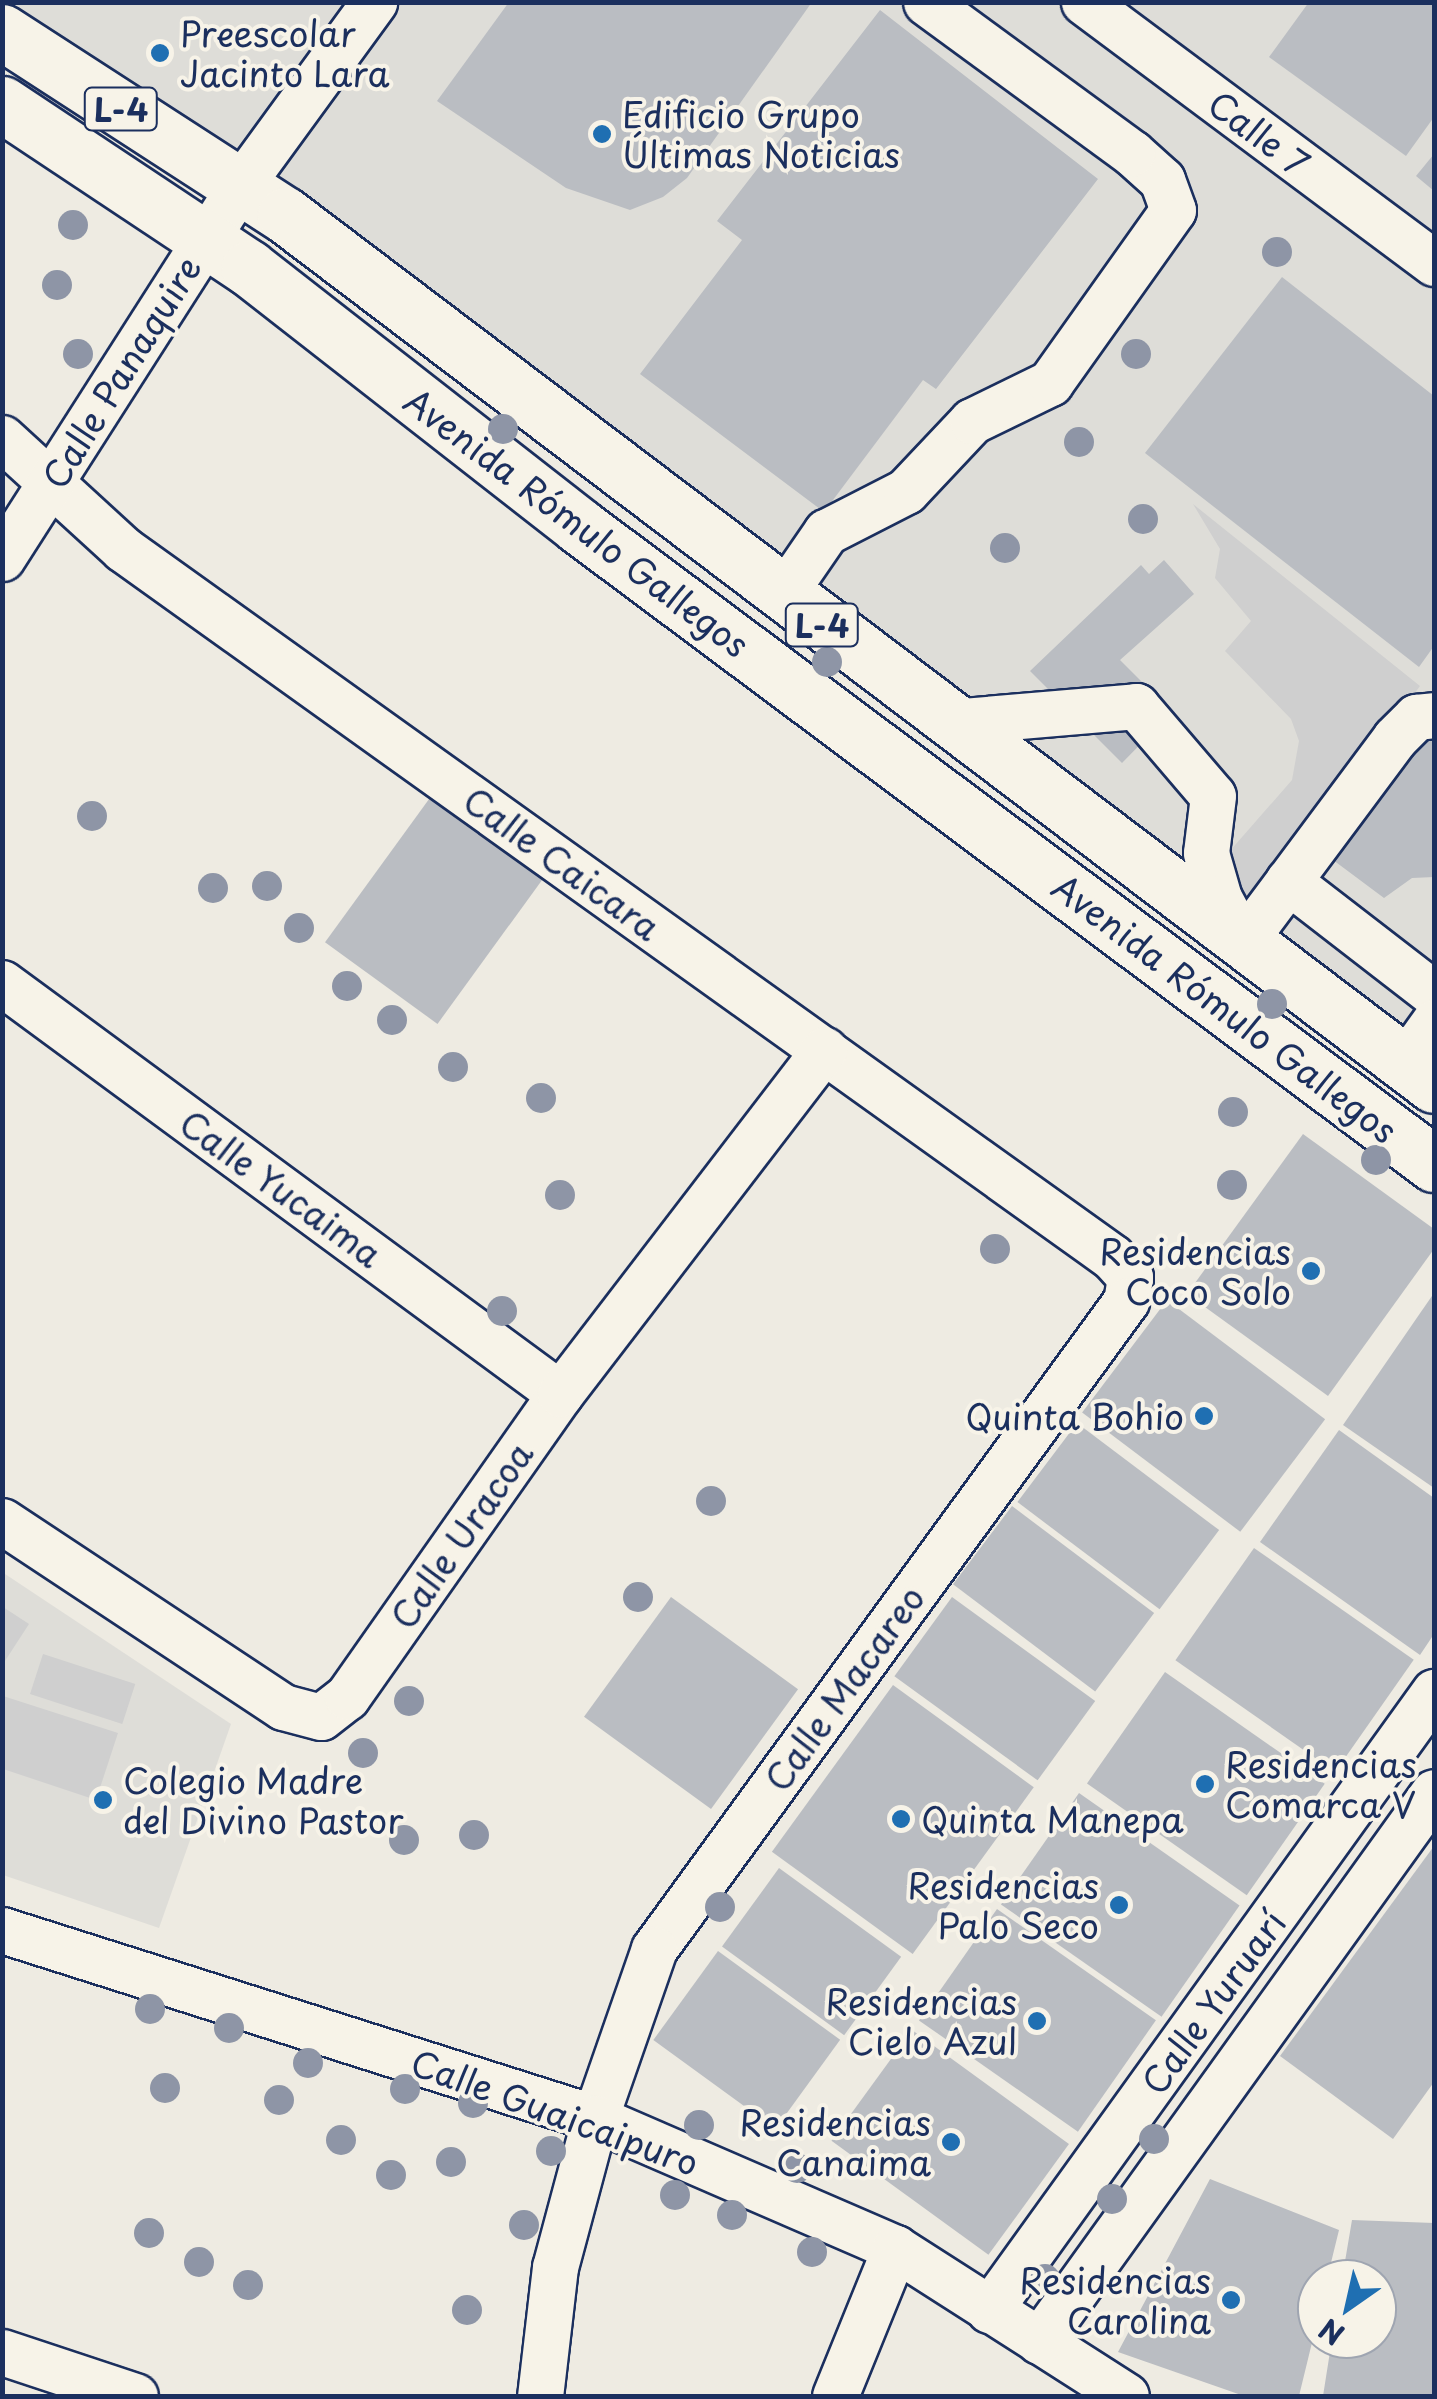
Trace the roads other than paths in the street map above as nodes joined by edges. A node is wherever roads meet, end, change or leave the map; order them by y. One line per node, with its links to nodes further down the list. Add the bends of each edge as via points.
1 (374, 2): 6 (street, Calle Panaquire)
2 (926, 2): 12 (street, via 1132,154 1162,180 1173,210 1050,383 972,420 906,491 826,532)
3 (1084, 2): 8 (street, Calle 7)
4 (2, 32): 6 (main road, Avenida Rómulo Gallegos / L-4)
5 (2, 104): 7 (main road, Avenida Rómulo Gallegos / L-4)
6 (240, 186): 7 (street, Calle Panaquire); 12 (main road, Avenida Rómulo Gallegos / L-4)
7 (206, 237): 10 (street, Calle Panaquire); 21 (main road, Avenida Rómulo Gallegos / L-4, via 578,526)
8 (1434, 264)
9 (2, 438): 10 (street, Calle Caicara)
10 (51, 483): 11 (street, Calle Panaquire); 19 (street, Calle Caicara, via 123,550)
11 (2, 558)
12 (782, 596): 14 (main road, Avenida Rómulo Gallegos / L-4)
13 (1434, 715): 15 (street, via 1416,717 1394,738)
14 (951, 722): 16 (main road, Avenida Rómulo Gallegos / L-4); 16 (street, via 1136,706 1213,796 1206,853 1219,898)
15 (1288, 881): 16 (street); 18 (street)
16 (1243, 942): 20 (main road, Avenida Rómulo Gallegos / L-4)
17 (2, 983): 23 (street, Calle Yucaima)
18 (1434, 994)
19 (824, 1050): 22 (street, Calle Caicara, via 1112,1257); 23 (street, Calle Uracoa)
20 (1425, 1056)
21 (1434, 1164)
22 (1130, 1278): 28 (street, Calle Macareo, via 1126,1302 654,1948)
23 (560, 1394): 24 (street, Calle Uracoa, via 347,1697 321,1717 282,1707)
24 (2, 1521)
25 (1434, 1696): 30 (street, Calle Yuruarí)
26 (1434, 1792): 31 (street, Calle Yuruarí)
27 (2, 1930): 28 (street, Calle Guaicaipuro)
28 (595, 2118): 29 (street, Calle Guaicaipuro); 34 (street, Calle Macareo, via 555,2267)
29 (895, 2248): 30 (street, Calle Guaicaipuro); 35 (street)
30 (989, 2310): 31 (street, Calle Guaicaipuro)
31 (1038, 2341): 36 (street, Calle Guaicaipuro)
32 (2, 2352): 33 (street)
33 (135, 2396)
34 (540, 2396)
35 (835, 2396)
36 (1126, 2396)

